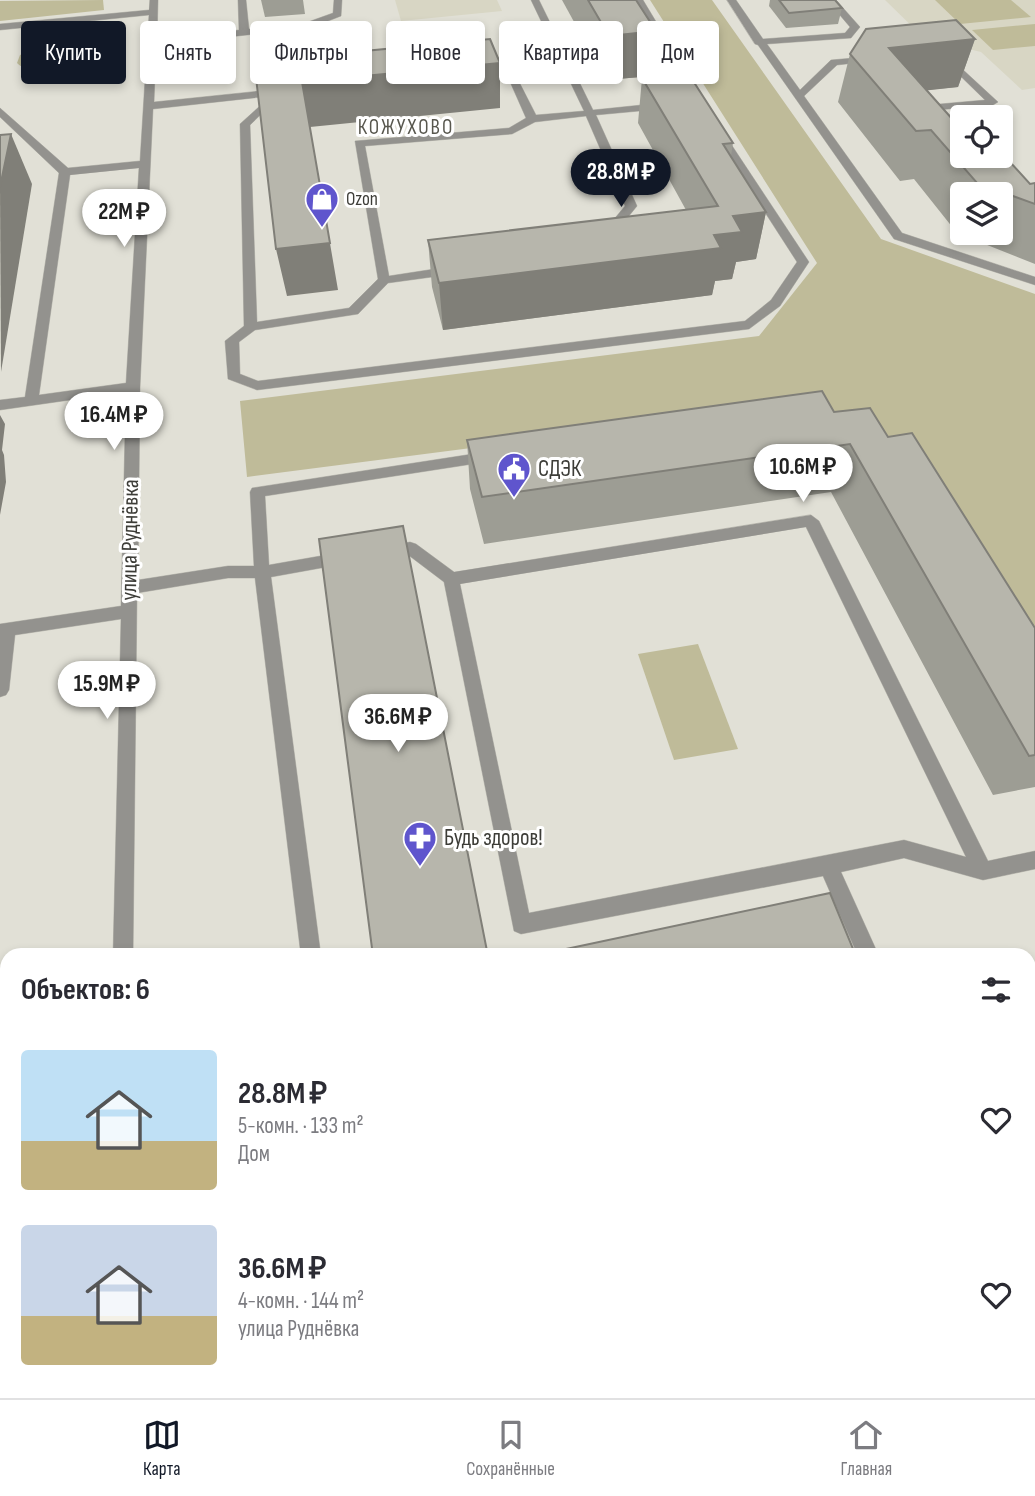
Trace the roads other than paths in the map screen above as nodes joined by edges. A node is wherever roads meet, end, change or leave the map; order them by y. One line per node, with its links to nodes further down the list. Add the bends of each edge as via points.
1 (153, 0): 8 (street, улица Руднёвка)
2 (242, 0): 11 (street)
3 (338, 0): 11 (street, via 338,14 323,22)
4 (535, 0): 25 (street)
5 (639, 0): 25 (street, via 699,102)
6 (731, 0): 13 (street)
7 (831, 0): 13 (street, via 855,27 848,36)
8 (153, 12): 9 (street, улица Руднёвка); 10 (street)
9 (153, 21)
10 (0, 27)
11 (244, 32): 12 (street)
12 (236, 33)
13 (758, 42): 20 (street)
14 (940, 51): 21 (street, via 993,102)
15 (888, 57): 20 (street, via 834,62)
16 (485, 75): 26 (street, via 510,72)
17 (149, 84): 22 (street, улица Руднёвка)
18 (295, 91): 19 (street)
19 (281, 92): 22 (street); 35 (street, via 245,124)
20 (799, 96): 34 (street, via 898,236)
21 (961, 105)
22 (148, 106): 29 (street, улица Руднёвка)
23 (950, 106): 28 (street, via 929,108)
24 (0, 111): 30 (street)
25 (590, 113): 26 (street); 31 (street, via 631,206)
26 (532, 119): 33 (street, via 512,131 359,143)
27 (713, 123): 35 (street, via 803,262 776,303 749,325 257,386 233,376 233,341)
28 (950, 133)
29 (145, 164): 30 (street); 36 (street, улица Руднёвка)
30 (65, 172): 37 (street)
31 (602, 241)
32 (463, 269): 33 (street)
33 (384, 280): 35 (street, via 352,311)
34 (1035, 281)
35 (251, 327)
36 (134, 387): 37 (street); 42 (street, улица Руднёвка)
37 (31, 401): 38 (street)
38 (0, 405)
39 (508, 454): 40 (street, via 257,492)
40 (262, 572): 41 (street, via 410,548); 42 (street, via 228,572); 50 (street)
41 (451, 579): 47 (street, via 521,924); 48 (street, via 811,521)
42 (129, 588): 43 (street, улица Руднёвка)
43 (128, 611): 44 (street); 49 (street, улица Руднёвка)
44 (4, 631): 45 (street)
45 (0, 690)
46 (1035, 860): 48 (street)
47 (828, 866): 48 (street, via 904,849); 51 (street)
48 (983, 871)
49 (122, 948)
50 (310, 948)
51 (865, 948)

